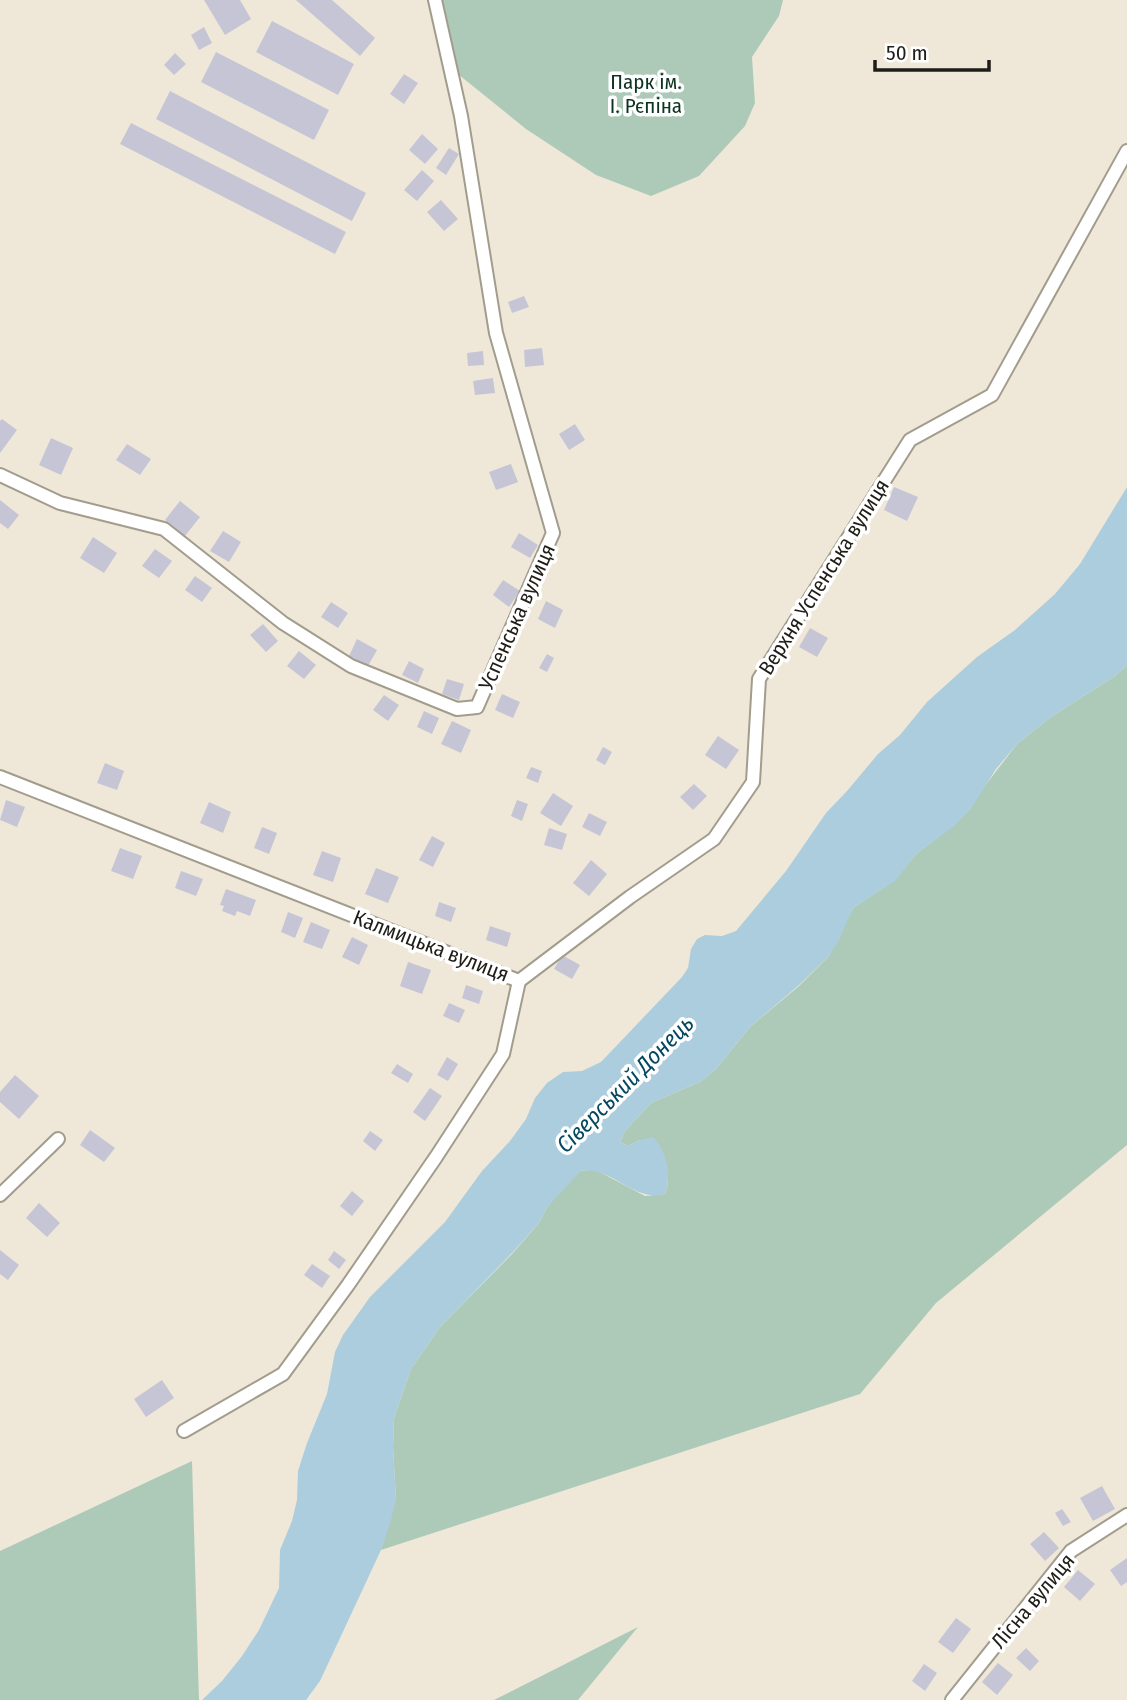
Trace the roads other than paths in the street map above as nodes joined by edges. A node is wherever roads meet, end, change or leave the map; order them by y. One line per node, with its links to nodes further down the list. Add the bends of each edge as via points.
1 (435, 0): 3 (street, Успенська вулиця, via 461,116 496,333 553,533 477,707 457,709 351,666 283,623 164,529 60,503)
2 (1127, 151): 5 (street, Верхня Успенська вулиця, via 992,395 910,440 759,679 753,782 713,839)
3 (0, 475)
4 (0, 777): 5 (street, Калмицька вулиця)
5 (519, 981): 8 (street, Калмицька вулиця, via 503,1054 283,1374)
6 (58, 1139): 7 (street)
7 (0, 1195)
8 (184, 1431)
9 (1127, 1515): 10 (street, Лісна вулиця, via 1072,1551)
10 (951, 1700)

